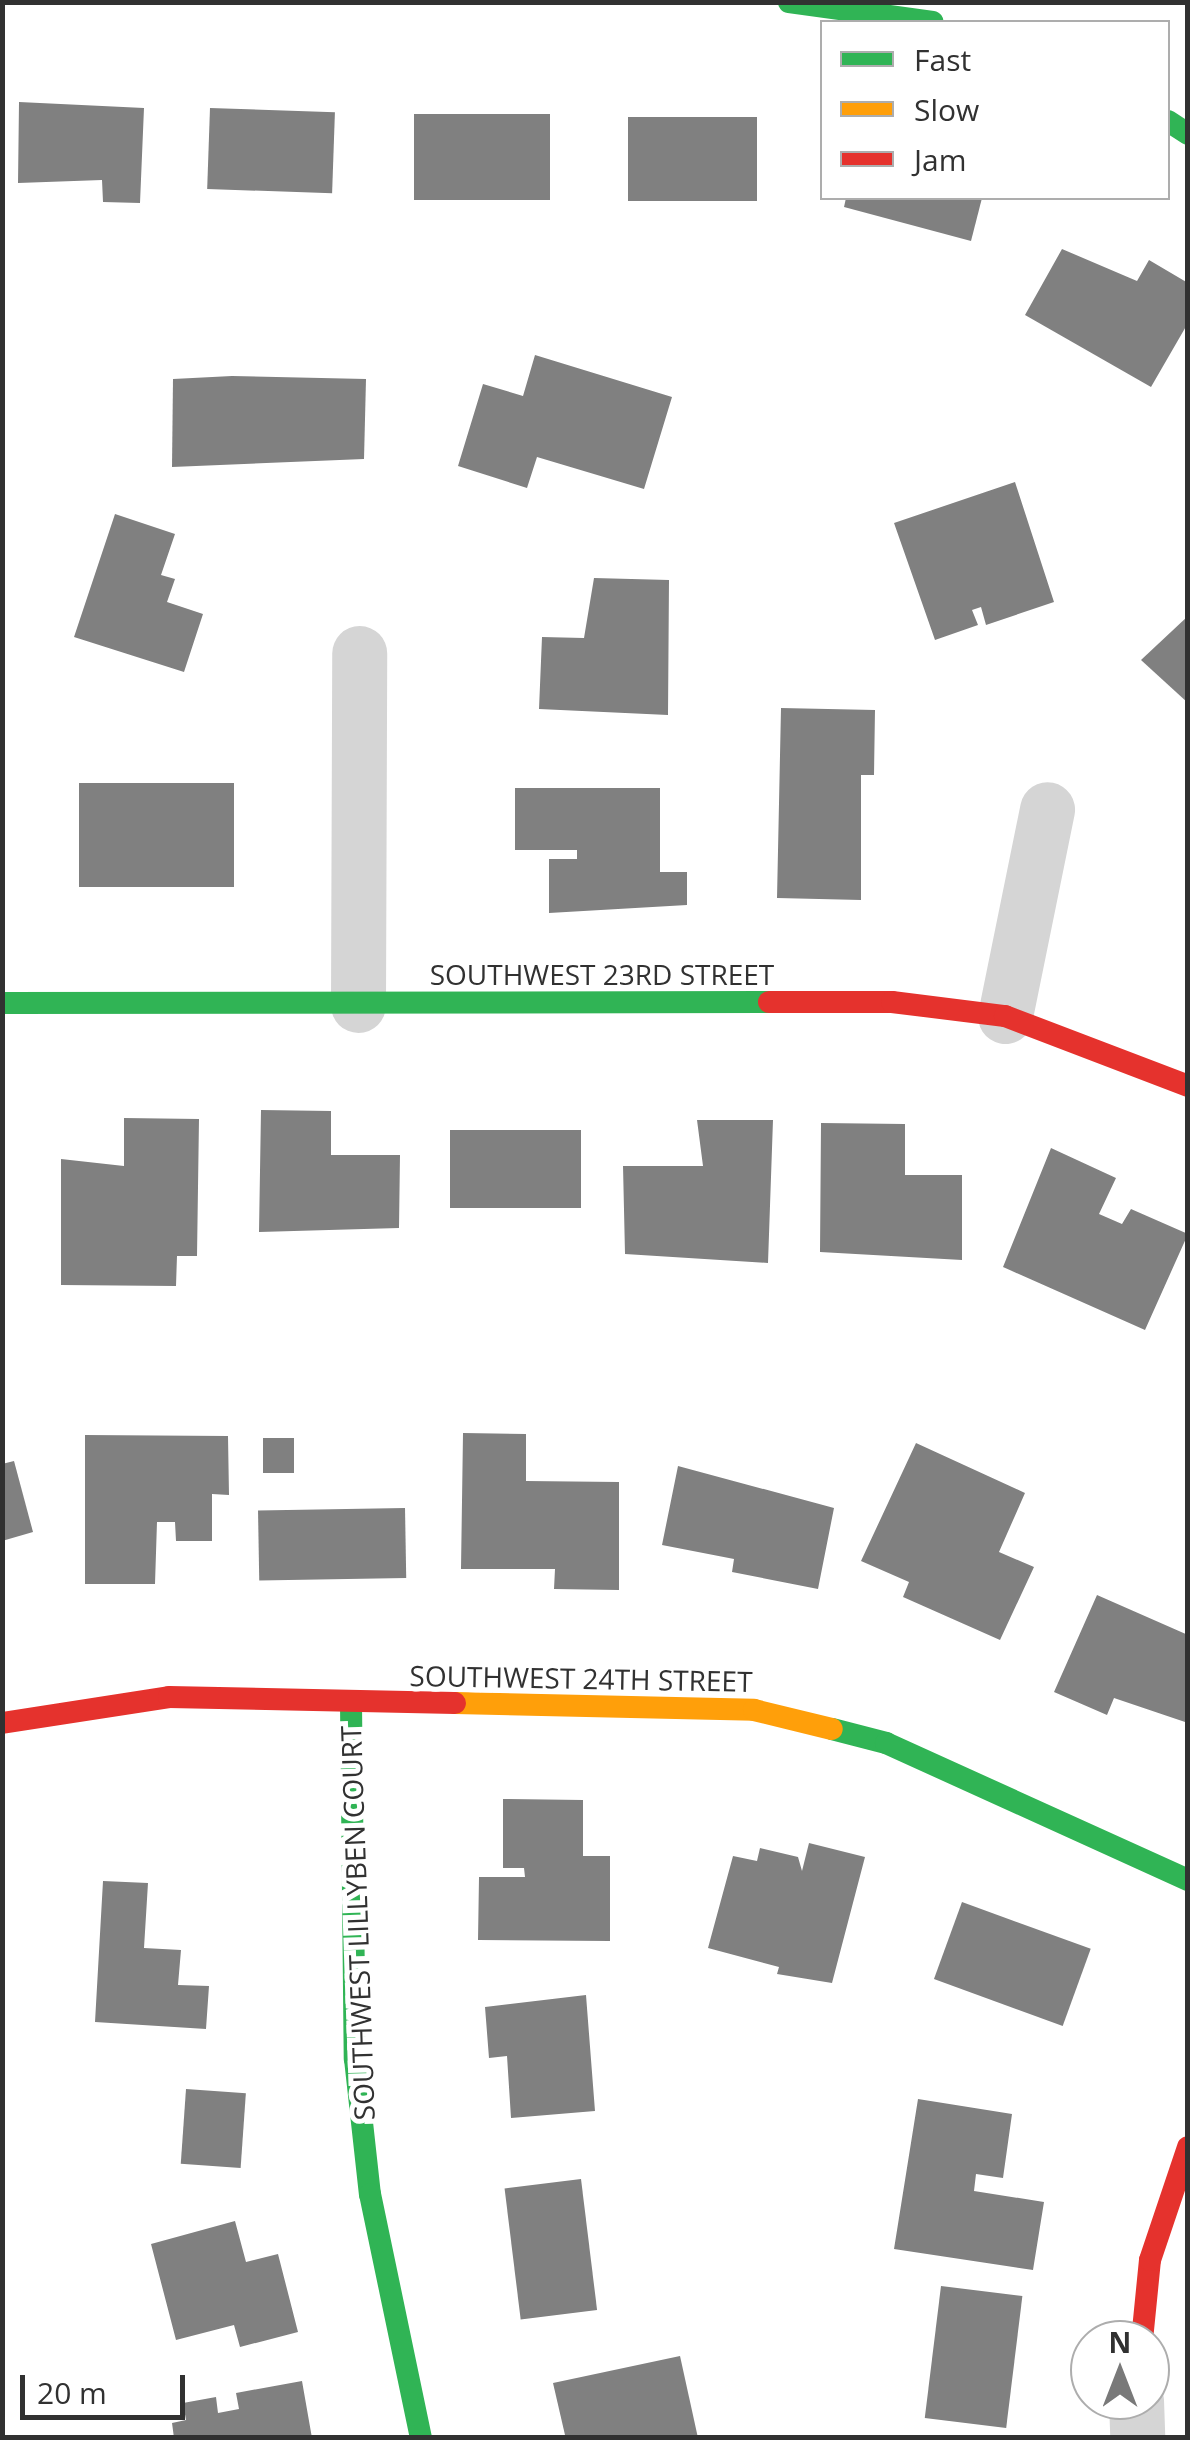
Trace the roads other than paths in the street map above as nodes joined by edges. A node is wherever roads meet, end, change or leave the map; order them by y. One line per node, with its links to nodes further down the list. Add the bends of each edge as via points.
1 (789, 2): 2 (street)
2 (919, 20)
3 (359, 653): 6 (street)
4 (1046, 808): 7 (street)
5 (2, 1003): 6 (street, SOUTHWEST 23RD STREET)
6 (358, 1006): 7 (street, SOUTHWEST 23RD STREET, via 892,1002)
7 (1005, 1016): 8 (street, SOUTHWEST 23RD STREET)
8 (1188, 1086)
9 (352, 1703): 10 (street, SOUTHWEST 24TH STREET, via 169,1697); 11 (street, SOUTHWEST 24TH STREET, via 680,1705 820,1723 948,1769); 14 (street, SOUTHWEST LILLYBEN COURT, via 355,2059 370,2194)
10 (2, 1723)
11 (1188, 1880)
12 (1188, 2148): 13 (street, via 1150,2260)
13 (1144, 2320)
14 (421, 2438)

